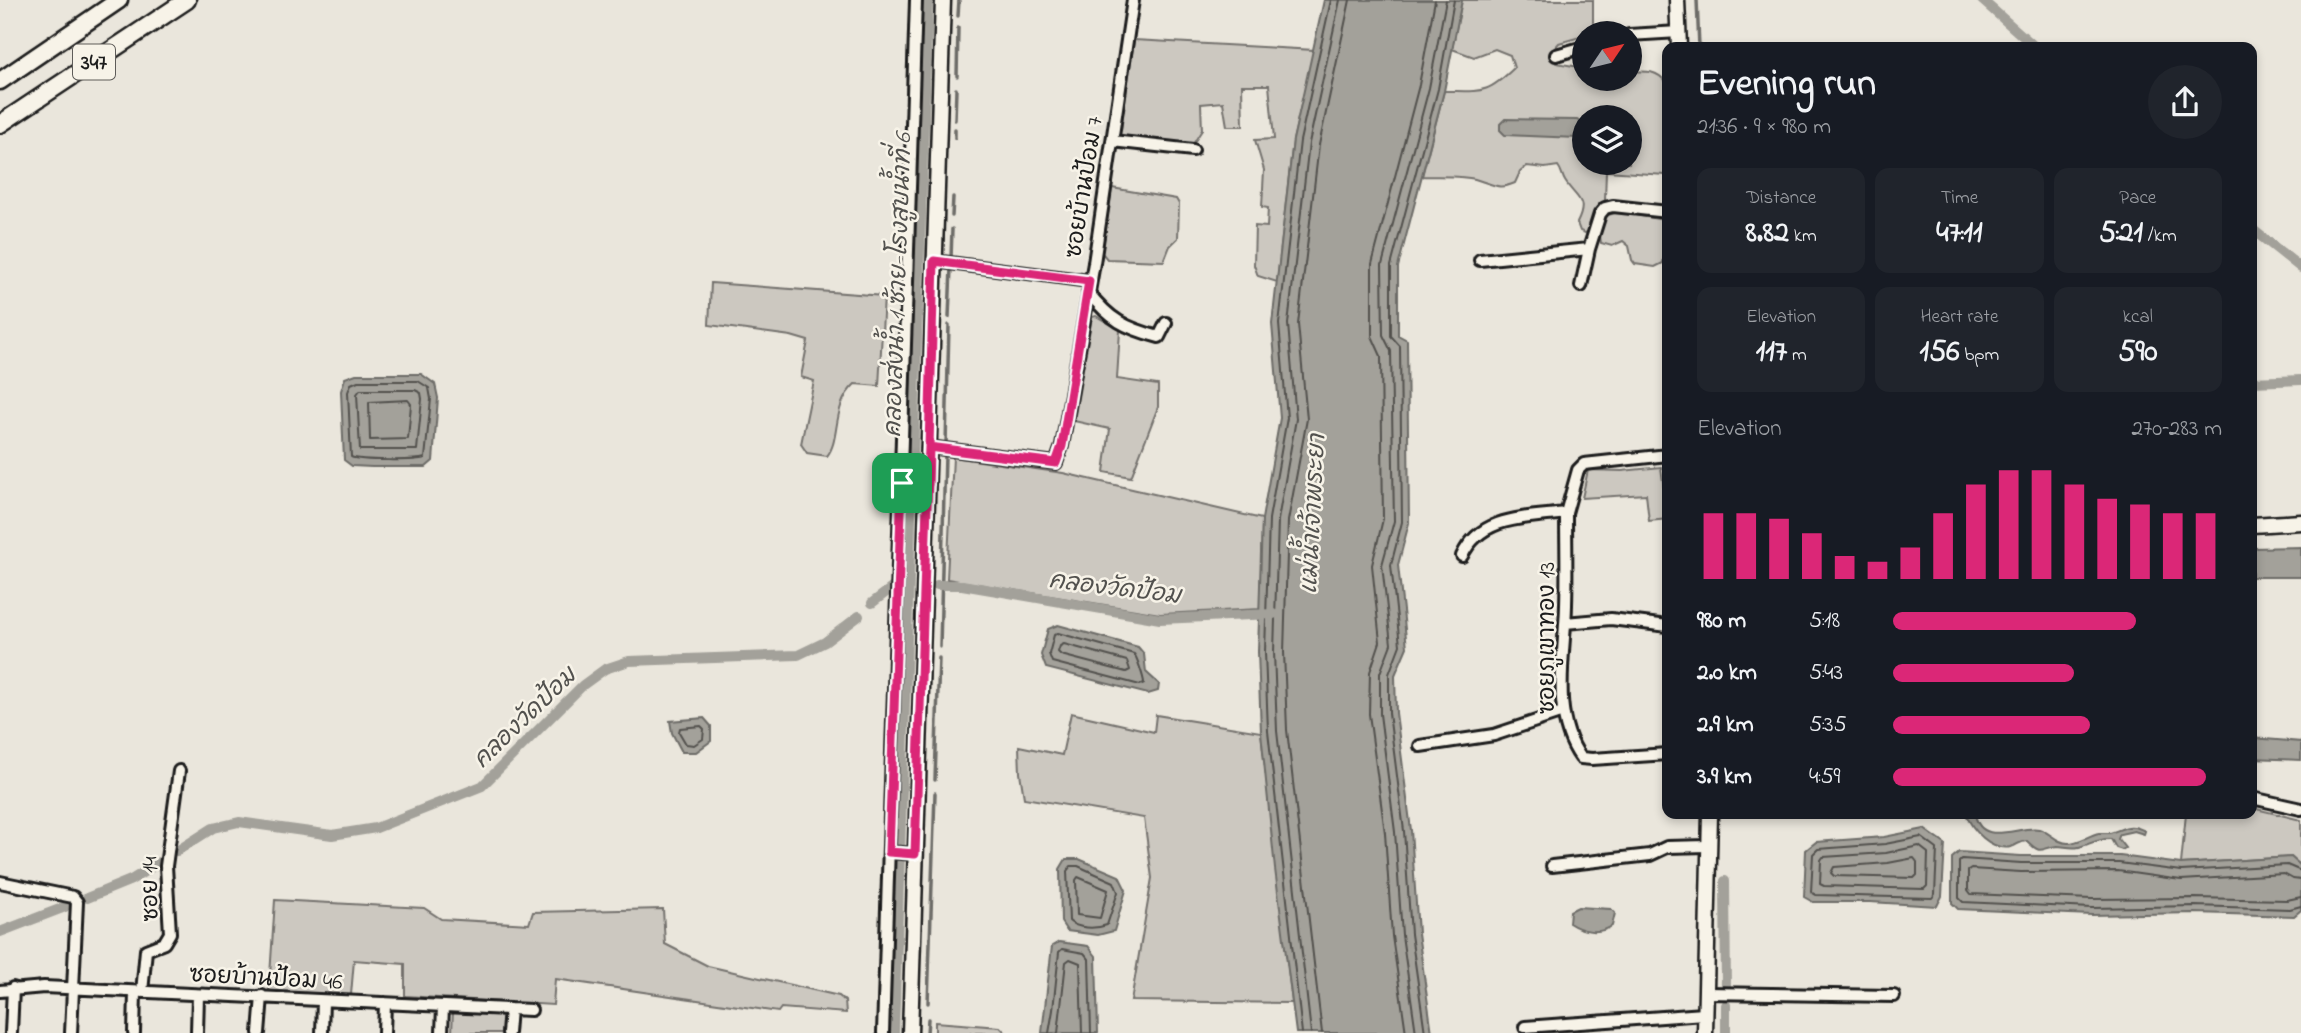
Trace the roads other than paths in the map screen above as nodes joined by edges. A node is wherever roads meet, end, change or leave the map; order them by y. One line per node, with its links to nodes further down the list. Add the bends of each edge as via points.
1 (118, 0): 12 (main road, 347)
2 (187, 0): 13 (main road, 347)
3 (916, 0): 25 (street)
4 (943, 0): 19 (main road)
5 (1133, 0): 14 (street, ซอยบ้านป้อม 7)
6 (1677, 0): 7 (main road)
7 (1679, 32): 8 (street); 9 (main road)
8 (1642, 34)
9 (1679, 42)
10 (1572, 50): 11 (street)
11 (1556, 55)
12 (0, 81)
13 (0, 124)
14 (1112, 141): 15 (street); 21 (street, ซอยบ้านป้อม 7)
15 (1193, 150)
16 (1662, 211): 17 (street, via 1605,208)
17 (1589, 249): 18 (street); 20 (street)
18 (1480, 260)
19 (934, 261): 21 (street); 23 (main road)
20 (1581, 286)
21 (1089, 287): 22 (street, via 1101,309 1127,327 1159,337); 23 (street, ซอยบ้านป้อม 7, via 1056,463)
22 (1166, 323)
23 (929, 447): 26 (main road)
24 (1662, 456): 27 (street, ซอยภูเขาทอง 13, via 1580,466)
25 (905, 483): 26 (street); 41 (street)
26 (924, 485): 42 (main road)
27 (1566, 513): 30 (street, via 1490,525 1467,543); 31 (street, ซอยภูเขาทอง 13)
28 (2301, 522): 29 (main road)
29 (2257, 525)
30 (1462, 556)
31 (1565, 623): 32 (street, via 1611,618); 33 (street, ซอยภูเขาทอง 13)
32 (1662, 625)
33 (1563, 712): 34 (street, via 1494,735); 35 (street, ซอยภูเขาทอง 13, via 1581,758)
34 (1419, 746)
35 (1662, 754)
36 (180, 771): 48 (street, ซอย 14, via 166,866 170,933 164,943 146,950)
37 (2257, 799): 38 (street)
38 (2301, 809)
39 (1710, 819): 40 (main road)
40 (1708, 846): 43 (street, via 1667,847 1650,855); 49 (main road)
41 (891, 852): 42 (street); 69 (street)
42 (911, 854): 70 (main road)
43 (1552, 866)
44 (0, 882): 46 (street, via 76,899)
45 (13, 988): 46 (street, ซอยบ้านป้อม 46); 47 (street, ซอยบ้านป้อม 46); 60 (street)
46 (72, 989): 48 (street, ซอยบ้านป้อม 46); 61 (street)
47 (0, 991)
48 (139, 992): 50 (street, ซอยบ้านป้อม 46); 62 (street)
49 (1706, 993): 52 (street); 58 (main road)
50 (198, 995): 51 (street, ซอยบ้านป้อม 46); 63 (street)
51 (262, 996): 53 (street, ซอยบ้านป้อม 46); 64 (street)
52 (1894, 996)
53 (323, 1001): 54 (street, ซอยบ้านป้อม 46); 65 (street)
54 (385, 1003): 55 (street, ซอยบ้านป้อม 46); 66 (street)
55 (443, 1006): 56 (street, ซอยบ้านป้อม 46); 67 (street)
56 (510, 1009): 57 (street, ซอยบ้านป้อม 46); 68 (street)
57 (531, 1010)
58 (1704, 1014): 59 (street); 71 (main road)
59 (1525, 1027)
60 (11, 1033)
61 (71, 1033)
62 (134, 1033)
63 (197, 1033)
64 (260, 1033)
65 (322, 1033)
66 (384, 1033)
67 (442, 1033)
68 (508, 1033)
69 (883, 1033)
70 (910, 1033)
71 (1705, 1033)

